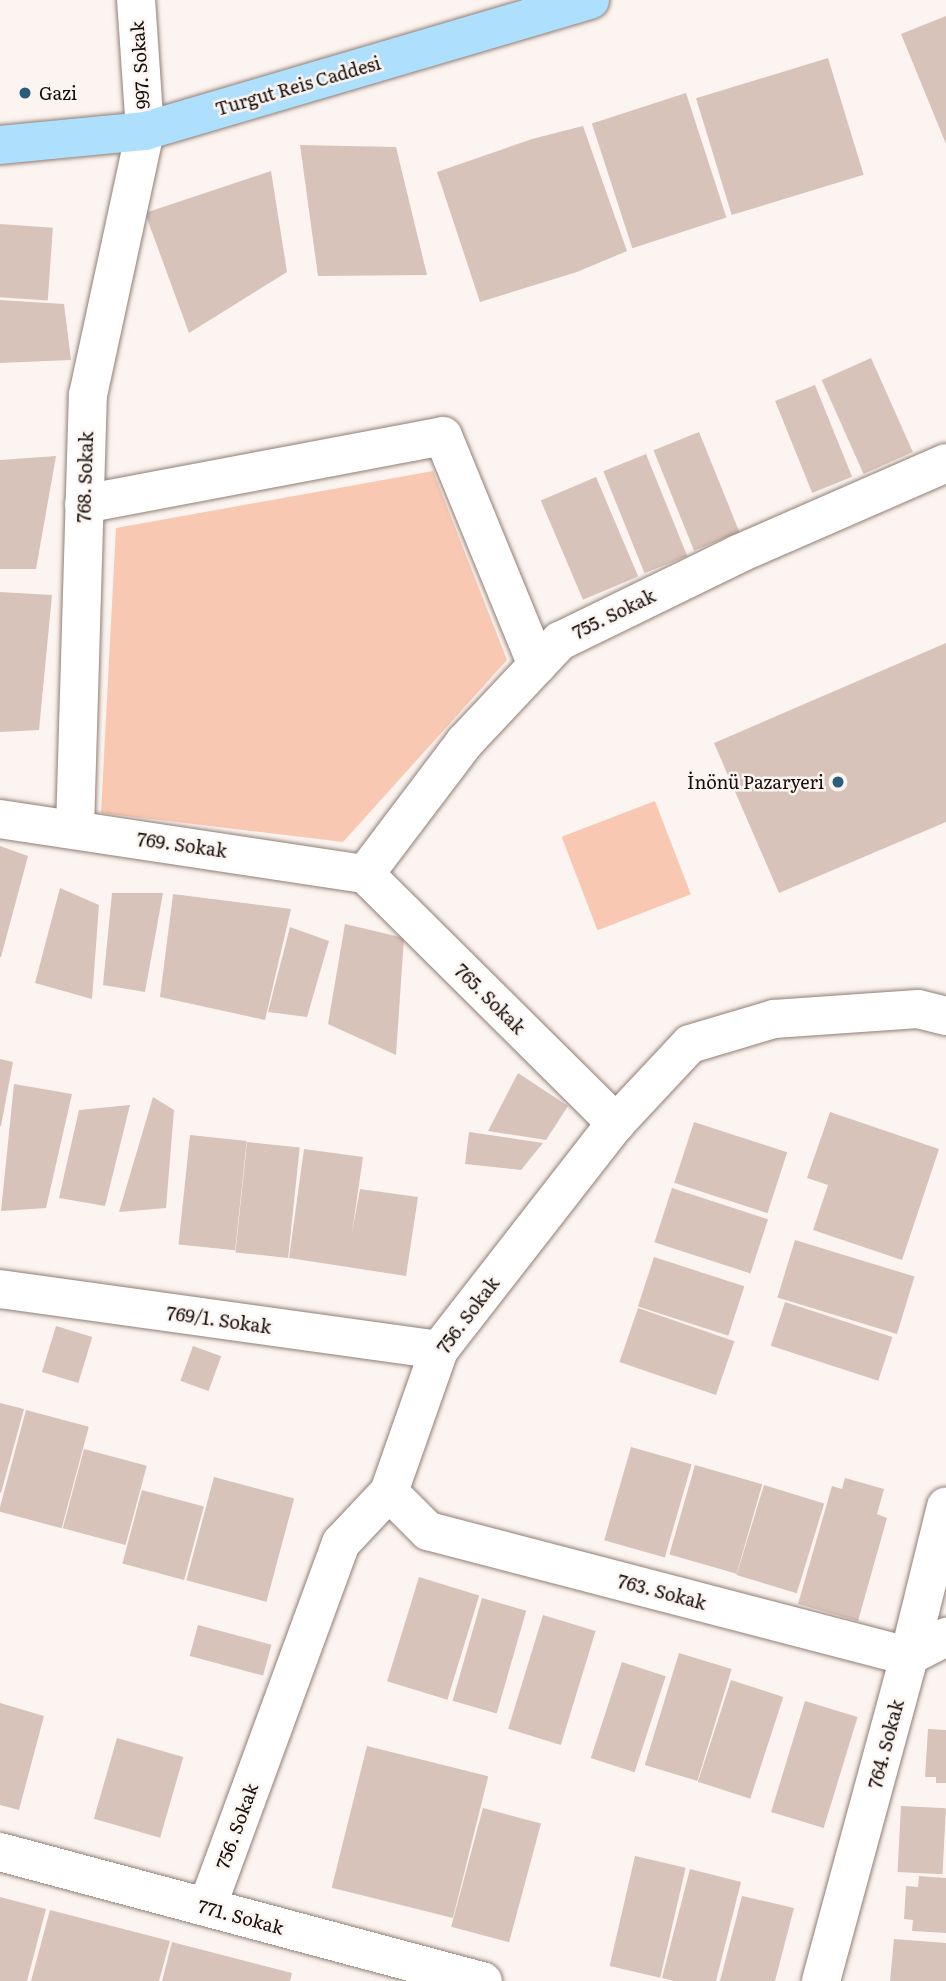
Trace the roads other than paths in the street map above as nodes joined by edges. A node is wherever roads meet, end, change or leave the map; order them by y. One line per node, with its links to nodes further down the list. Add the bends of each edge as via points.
1 (136, 0): 3 (street, 997. Sokak)
2 (590, 0): 3 (main road, Turgut Reis Caddesi)
3 (145, 131): 4 (main road, Turgut Reis Caddesi); 6 (street, 768. Sokak, via 88,395)
4 (0, 145)
5 (946, 463): 7 (street, 755. Sokak, via 738,554 560,641)
6 (85, 503): 7 (street, via 443,436); 9 (street, 768. Sokak)
7 (537, 665): 10 (street, 755. Sokak, via 465,742)
8 (0, 819): 9 (street, 769. Sokak)
9 (75, 829): 10 (street, 769. Sokak)
10 (365, 874): 12 (street, 765. Sokak)
11 (946, 1016): 12 (street, 756. Sokak, via 918,1009 774,1019 690,1044)
12 (616, 1124): 14 (street, 756. Sokak)
13 (0, 1289): 14 (street, 769/1. Sokak)
14 (439, 1350): 15 (street, 756. Sokak)
15 (389, 1492): 18 (street, 763. Sokak, via 428,1531); 20 (street, 756. Sokak, via 341,1543)
16 (946, 1506): 18 (street, 764. Sokak)
17 (946, 1637): 18 (street)
18 (909, 1656): 23 (street, 764. Sokak)
19 (0, 1852): 20 (street, 771. Sokak)
20 (207, 1907): 21 (street, 771. Sokak)
21 (396, 1970): 22 (street, 771. Sokak)
22 (482, 1981)
23 (821, 1981)

